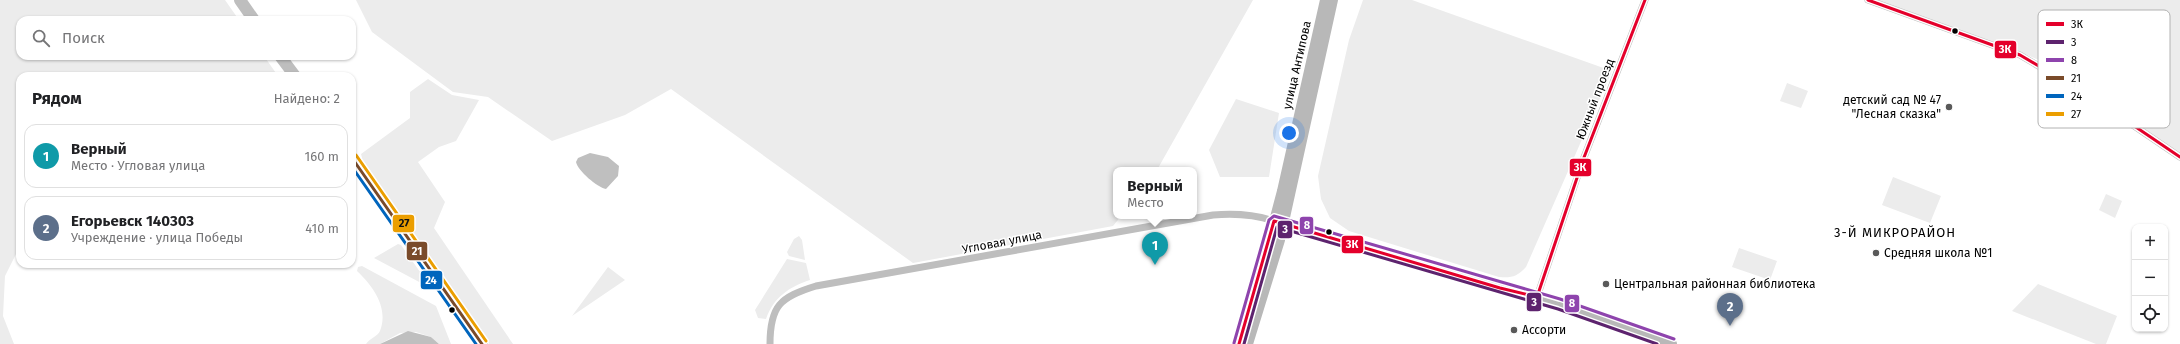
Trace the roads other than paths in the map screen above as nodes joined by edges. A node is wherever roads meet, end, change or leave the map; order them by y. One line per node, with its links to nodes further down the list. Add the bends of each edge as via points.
1 (240, 0): 6 (main road)
2 (1325, 0): 15 (main road, улица Антипова)
3 (1333, 0): 15 (main road, улица Антипова)
4 (1645, 0): 16 (street, Южный проезд, via 1583,160)
5 (1868, 0): 8 (street, via 2020,55)
6 (251, 16)
7 (283, 60): 9 (main road)
8 (2038, 66)
9 (292, 72)
10 (2137, 128): 11 (street)
11 (2180, 157)
12 (356, 164): 17 (main road)
13 (1197, 218): 15 (street, Угловая улица, via 1248,214)
14 (1191, 219): 18 (street, Угловая улица, via 816,286 793,295 780,304 772,318)
15 (1279, 222): 16 (main road); 19 (main road, улица Антипова); 20 (main road, улица Антипова)
16 (1538, 297): 21 (main road)
17 (482, 344)
18 (770, 344)
19 (1239, 344)
20 (1248, 344)
21 (1672, 344)

